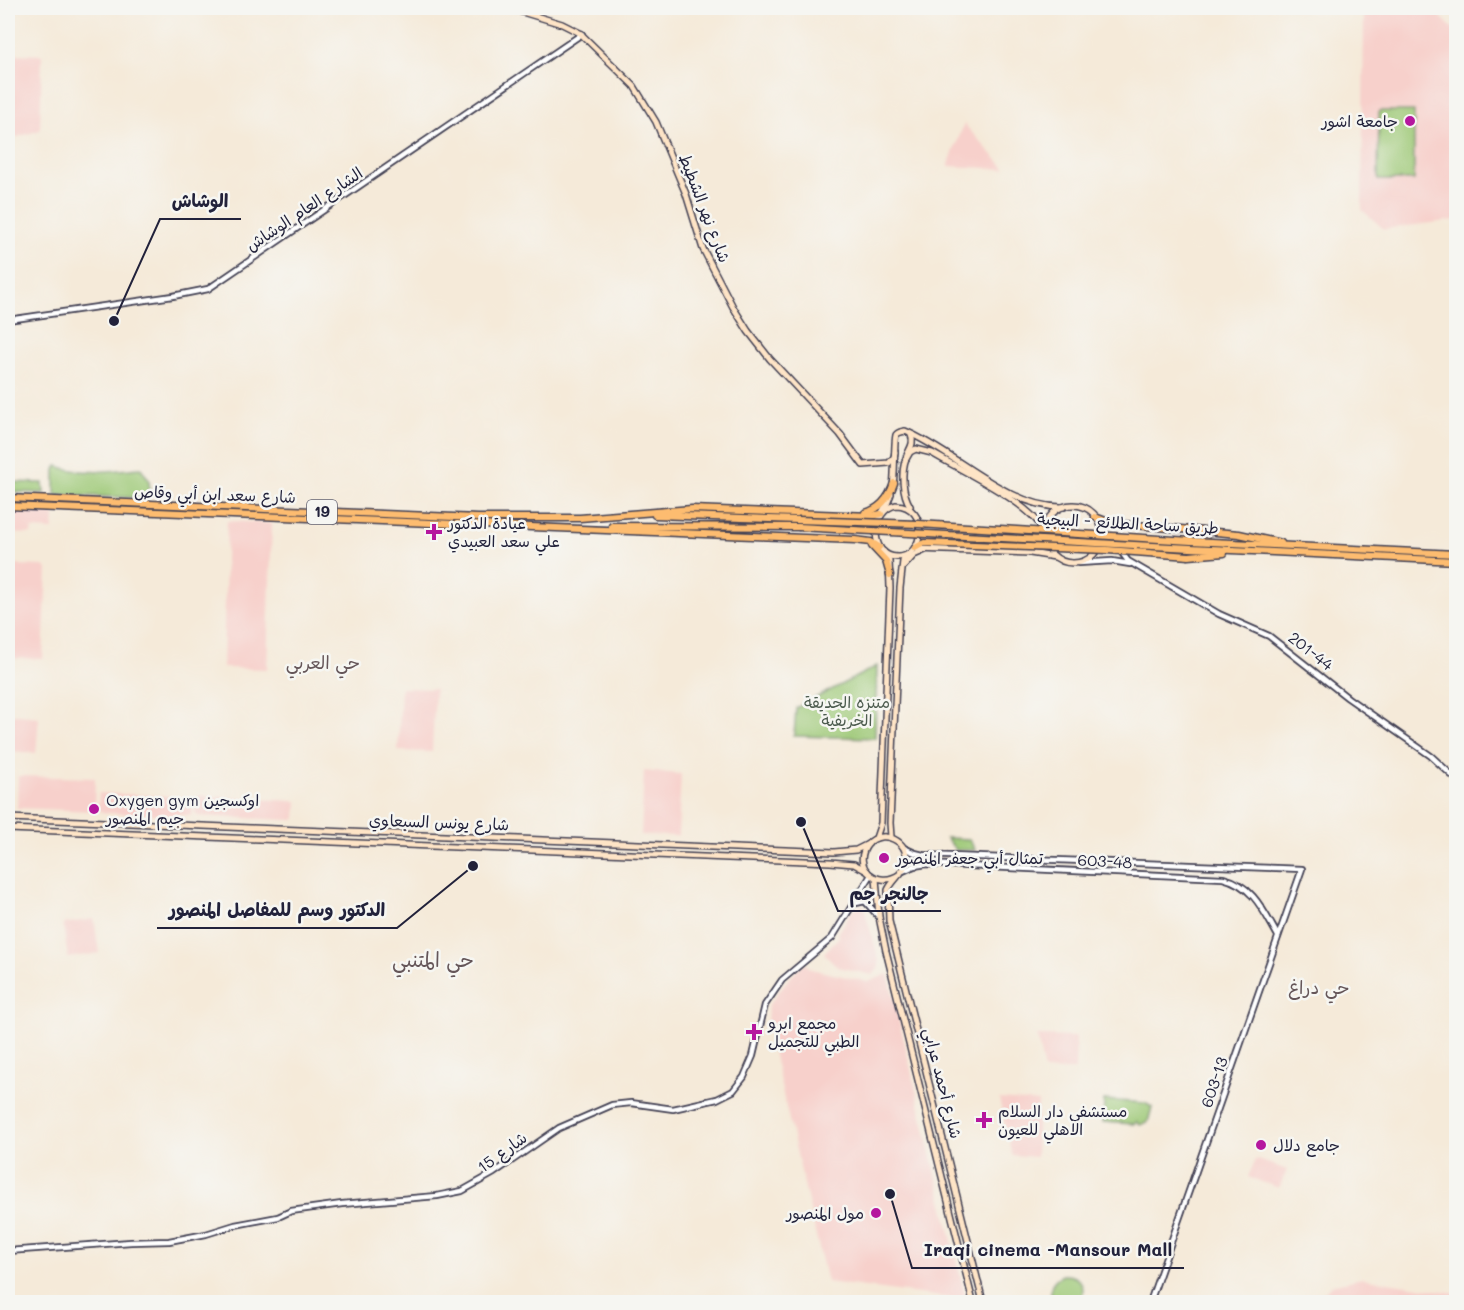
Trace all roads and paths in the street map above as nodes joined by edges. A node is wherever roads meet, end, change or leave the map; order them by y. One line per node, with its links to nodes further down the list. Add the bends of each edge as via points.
1 (509, 8): 2 (main road, شارع نهر الشطيط)
2 (582, 34): 3 (street, الشارع العام الوشاش, via 208,289); 7 (main road, شارع نهر الشطيط, via 627,78 651,112 686,194 704,249 748,331 863,465)
3 (8, 320)
4 (910, 434): 5 (main road, via 902,431 896,435); 6 (main road, via 913,442); 11 (main road, via 1026,501)
5 (895, 452): 7 (main road, via 892,460); 8 (main road)
6 (906, 459): 12 (main road, via 905,494); 19 (main road, via 916,449 932,453 1020,505 1038,521)
7 (882, 464): 8 (main road, via 891,467)
8 (894, 480): 13 (main road); 15 (main road, via 887,499 877,508)
9 (8, 498): 14 (main road, شارع سعد ابن أبي وقاص / 19, via 478,518)
10 (8, 506): 18 (main road, شارع سعد ابن أبي وقاص / 19)
11 (1064, 507): 16 (main road, via 1082,508); 19 (main road, via 1049,517)
12 (915, 512): 13 (main road, via 896,505); 25 (main road, via 919,526)
13 (881, 514): 15 (main road); 23 (main road, via 876,534)
14 (637, 515): 15 (main road, via 692,509); 17 (main road)
15 (849, 515)
16 (1095, 517): 20 (main road); 22 (main road, via 1111,523 1249,536)
17 (798, 523): 18 (main road); 22 (main road, طريق ساحة الطلائع - البيجية, bridge, via 919,524); 26 (main road, طريق ساحة الطلائع - البيجية, bridge)
18 (570, 528): 21 (main road)
19 (1043, 534): 28 (main road, via 1047,547)
20 (1102, 537): 30 (main road, via 1095,555); 31 (street, 201-44, via 1103,542 1119,548)
21 (855, 540): 23 (main road, via 871,542); 32 (main road, via 878,551)
22 (1303, 547): 27 (main road, طريق ساحة الطلائع - البيجية)
23 (881, 549): 25 (main road, via 894,557); 32 (main road, via 889,560)
24 (930, 549): 25 (main road); 28 (main road, via 1030,553); 33 (main road, via 909,559)
25 (912, 551): 26 (main road, bridge, via 924,543 1189,556); 33 (main road, via 903,561)
26 (1248, 552): 29 (main road, طريق ساحة الطلائع - البيجية)
27 (1456, 554)
28 (1061, 559): 30 (main road)
29 (1456, 561)
30 (1079, 563): 31 (street, 201-44, via 1118,561)
31 (1135, 566): 34 (street, 201-44, via 1219,614 1269,636)
32 (890, 575): 39 (main road, via 881,823)
33 (901, 576): 38 (main road)
34 (1456, 778)
35 (8, 818): 37 (main road, شارع يونس السبعاوي)
36 (8, 829): 40 (main road, شارع يونس السبعاوي)
37 (346, 832): 40 (main road); 41 (main road, شارع يونس السبعاوي, via 834,852 856,850)
38 (891, 837): 39 (main road); 42 (main road)
39 (876, 838): 41 (main road)
40 (346, 843): 48 (main road, شارع يونس السبعاوي, via 830,862 854,864)
41 (868, 844): 48 (main road, via 863,857)
42 (904, 848): 43 (street, 603-48, via 923,855); 47 (main road, via 907,859)
43 (1064, 860): 44 (street, 603-48); 46 (street)
44 (1204, 866): 45 (street, 603-48); 49 (street)
45 (1302, 869): 52 (street, 603-13)
46 (1064, 871): 47 (street, 603-48, via 927,864); 49 (street, 603-48)
47 (901, 872): 48 (main road, via 889,880); 55 (main road, شارع أحمد عرابي, via 888,890 889,921)
48 (871, 875): 50 (street, شارع 15); 51 (main road, شارع أحمد عرابي)
49 (1204, 877): 52 (street, 603-48, via 1229,879 1247,889)
50 (854, 904): 51 (street, via 865,901); 53 (street, شارع 15, via 832,938 776,988 765,1005 744,1077 733,1091 717,1099 672,1108 631,1102 612,1105 554,1131 462,1191 291,1211 170,1241)
51 (879, 917): 54 (main road, شارع أحمد عرابي)
52 (1278, 937): 56 (street, 603-13)
53 (8, 1252)
54 (973, 1302)
55 (983, 1302)
56 (1150, 1302)

